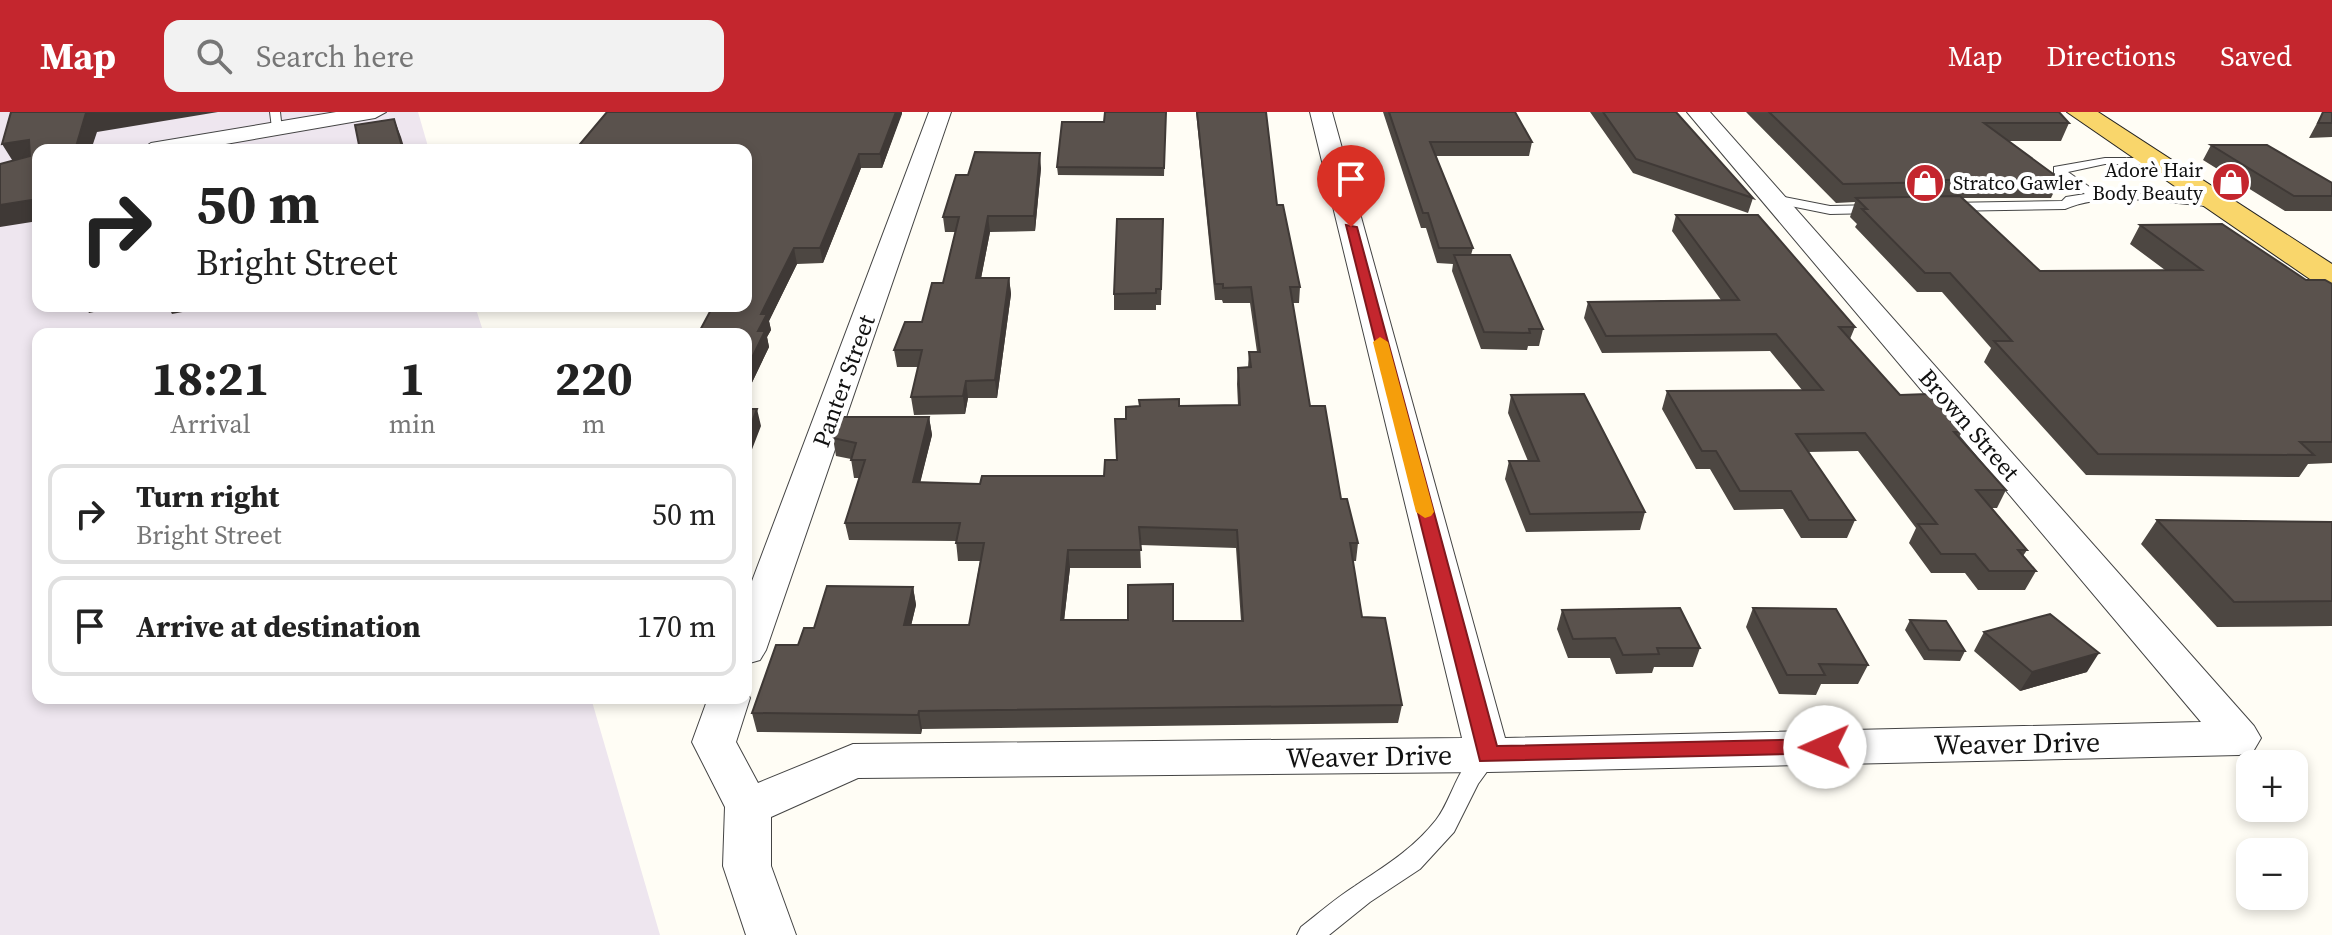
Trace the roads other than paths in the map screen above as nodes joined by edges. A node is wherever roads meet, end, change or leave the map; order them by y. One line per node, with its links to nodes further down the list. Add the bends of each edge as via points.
1 (375, 112): 7 (street)
2 (940, 112): 16 (street, Panter Street)
3 (1321, 112): 19 (street)
4 (1698, 112): 11 (street, Brown Street)
5 (2080, 112): 9 (main road)
6 (2108, 112): 9 (main road)
7 (276, 120): 8 (street)
8 (176, 144)
9 (2150, 158): 10 (lane, via 2058,170 2087,191); 12 (main road)
10 (2105, 195): 12 (lane); 14 (lane, via 2065,205)
11 (1774, 199): 13 (lane, via 1830,210); 18 (street, Brown Street)
12 (2216, 203): 15 (main road)
13 (1893, 208)
14 (1924, 208)
15 (2332, 279)
16 (752, 633)
17 (727, 704): 20 (street, via 714,742)
18 (2239, 738): 19 (street, Weaver Drive)
19 (1488, 755): 20 (street, Weaver Drive, via 853,761); 22 (lane, via 1446,825 1412,862)
20 (748, 807): 21 (street, via 747,866)
21 (771, 935)
22 (1310, 935)

